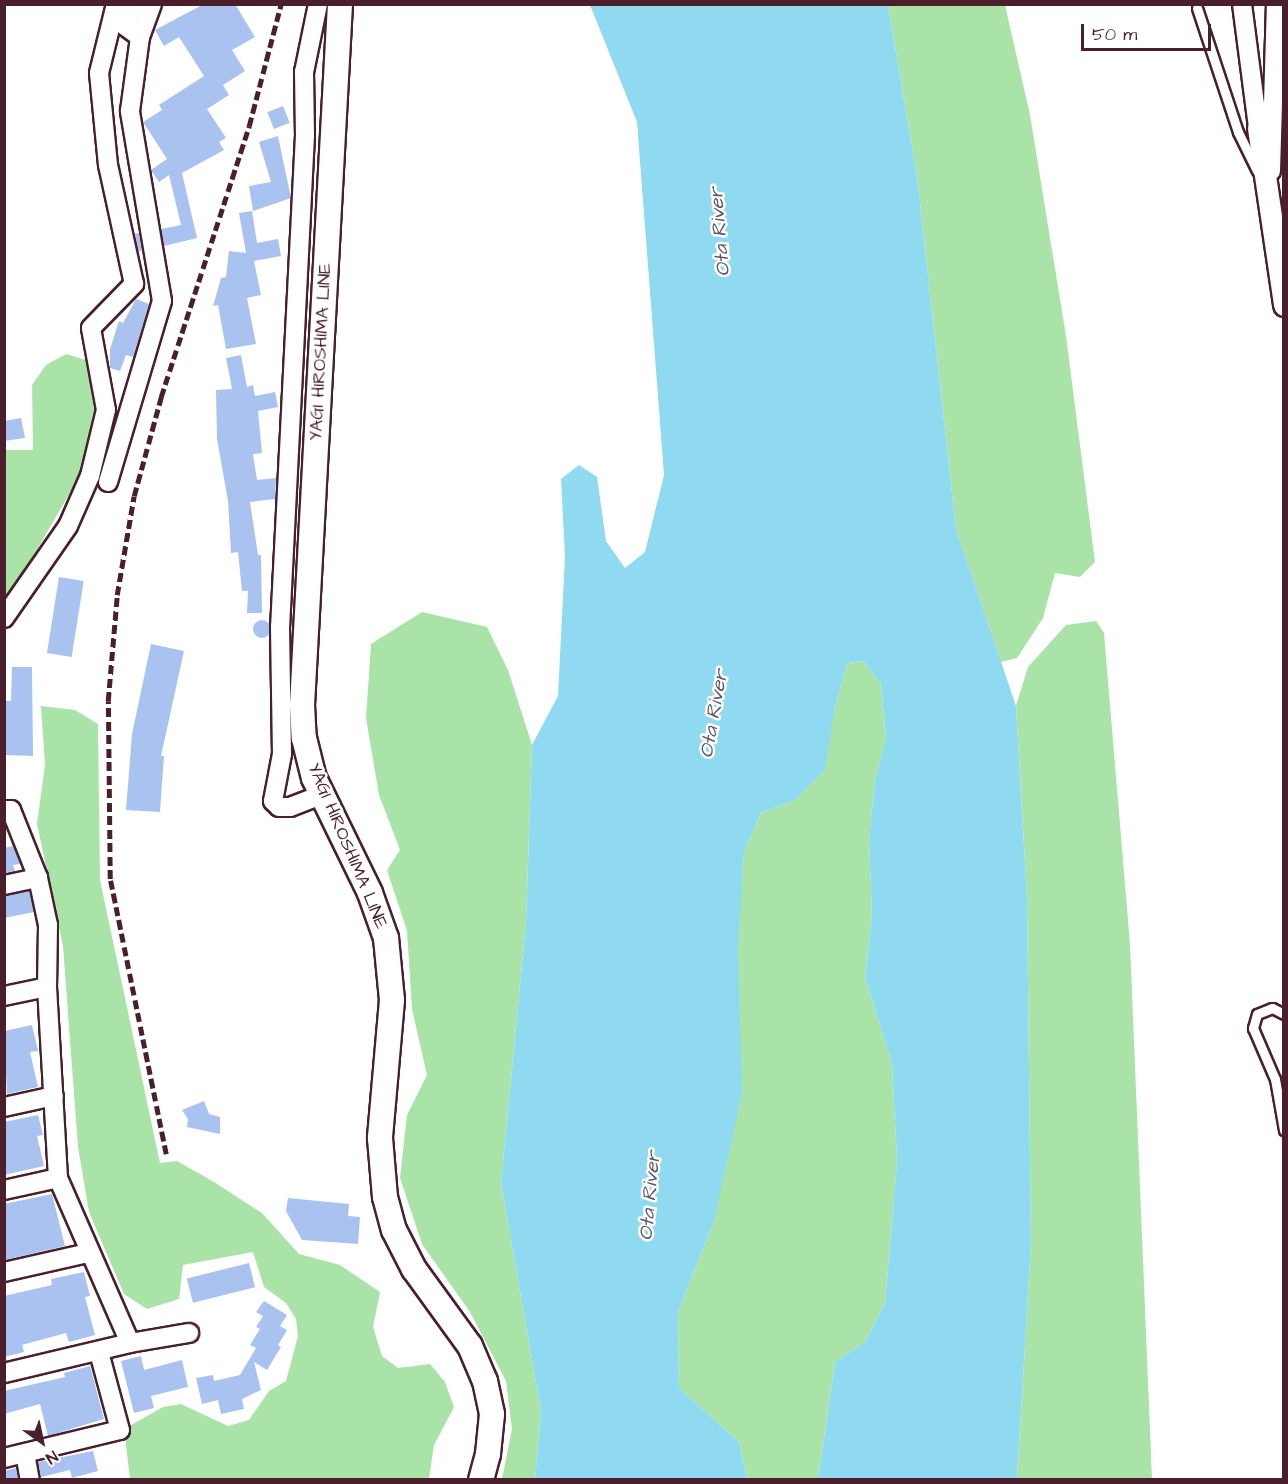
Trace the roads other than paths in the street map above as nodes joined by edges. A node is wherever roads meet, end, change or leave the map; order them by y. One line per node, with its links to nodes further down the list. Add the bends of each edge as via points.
1 (116, 4): 15 (street, via 99,73 108,165 134,284 92,328 106,410 90,476 68,526)
2 (134, 4): 9 (street, via 125,27)
3 (152, 4): 9 (street)
4 (318, 4): 16 (street, via 304,72 304,146 280,627 282,754 273,801 279,807 290,807)
5 (340, 4): 16 (main road, YAGI HIROSHIMA LINE, via 302,705 304,738)
6 (1242, 4): 10 (street)
7 (1276, 4): 11 (street)
8 (1197, 8): 11 (lane, via 1238,132)
9 (140, 37): 14 (street, via 130,111 162,301)
10 (1258, 128): 11 (street)
11 (1270, 198): 12 (street)
12 (1279, 224): 13 (street)
13 (1284, 305)
14 (108, 482)
15 (4, 618)
16 (321, 795): 37 (main road, YAGI HIROSHIMA LINE, via 370,893 386,938 392,1000 380,1138 385,1197 394,1230 414,1269 470,1346 485,1381 492,1414 489,1454)
17 (4, 810): 18 (street, via 11,810)
18 (38, 878): 19 (street); 20 (street, via 48,925)
19 (4, 885)
20 (47, 987): 21 (street); 23 (street)
21 (4, 996)
22 (1284, 1014): 25 (lane, via 1272,1008 1257,1014 1253,1028 1275,1079)
23 (54, 1096): 24 (street); 26 (street)
24 (4, 1107)
25 (1284, 1130)
26 (58, 1178): 27 (street); 28 (street)
27 (4, 1190)
28 (88, 1253): 29 (street); 31 (street)
29 (4, 1272)
30 (189, 1333): 31 (street)
31 (130, 1343): 32 (street)
32 (99, 1352): 33 (street); 34 (street, via 120,1430)
33 (4, 1373)
34 (25, 1453): 35 (street); 36 (street)
35 (4, 1458)
36 (30, 1479)
37 (481, 1479)

